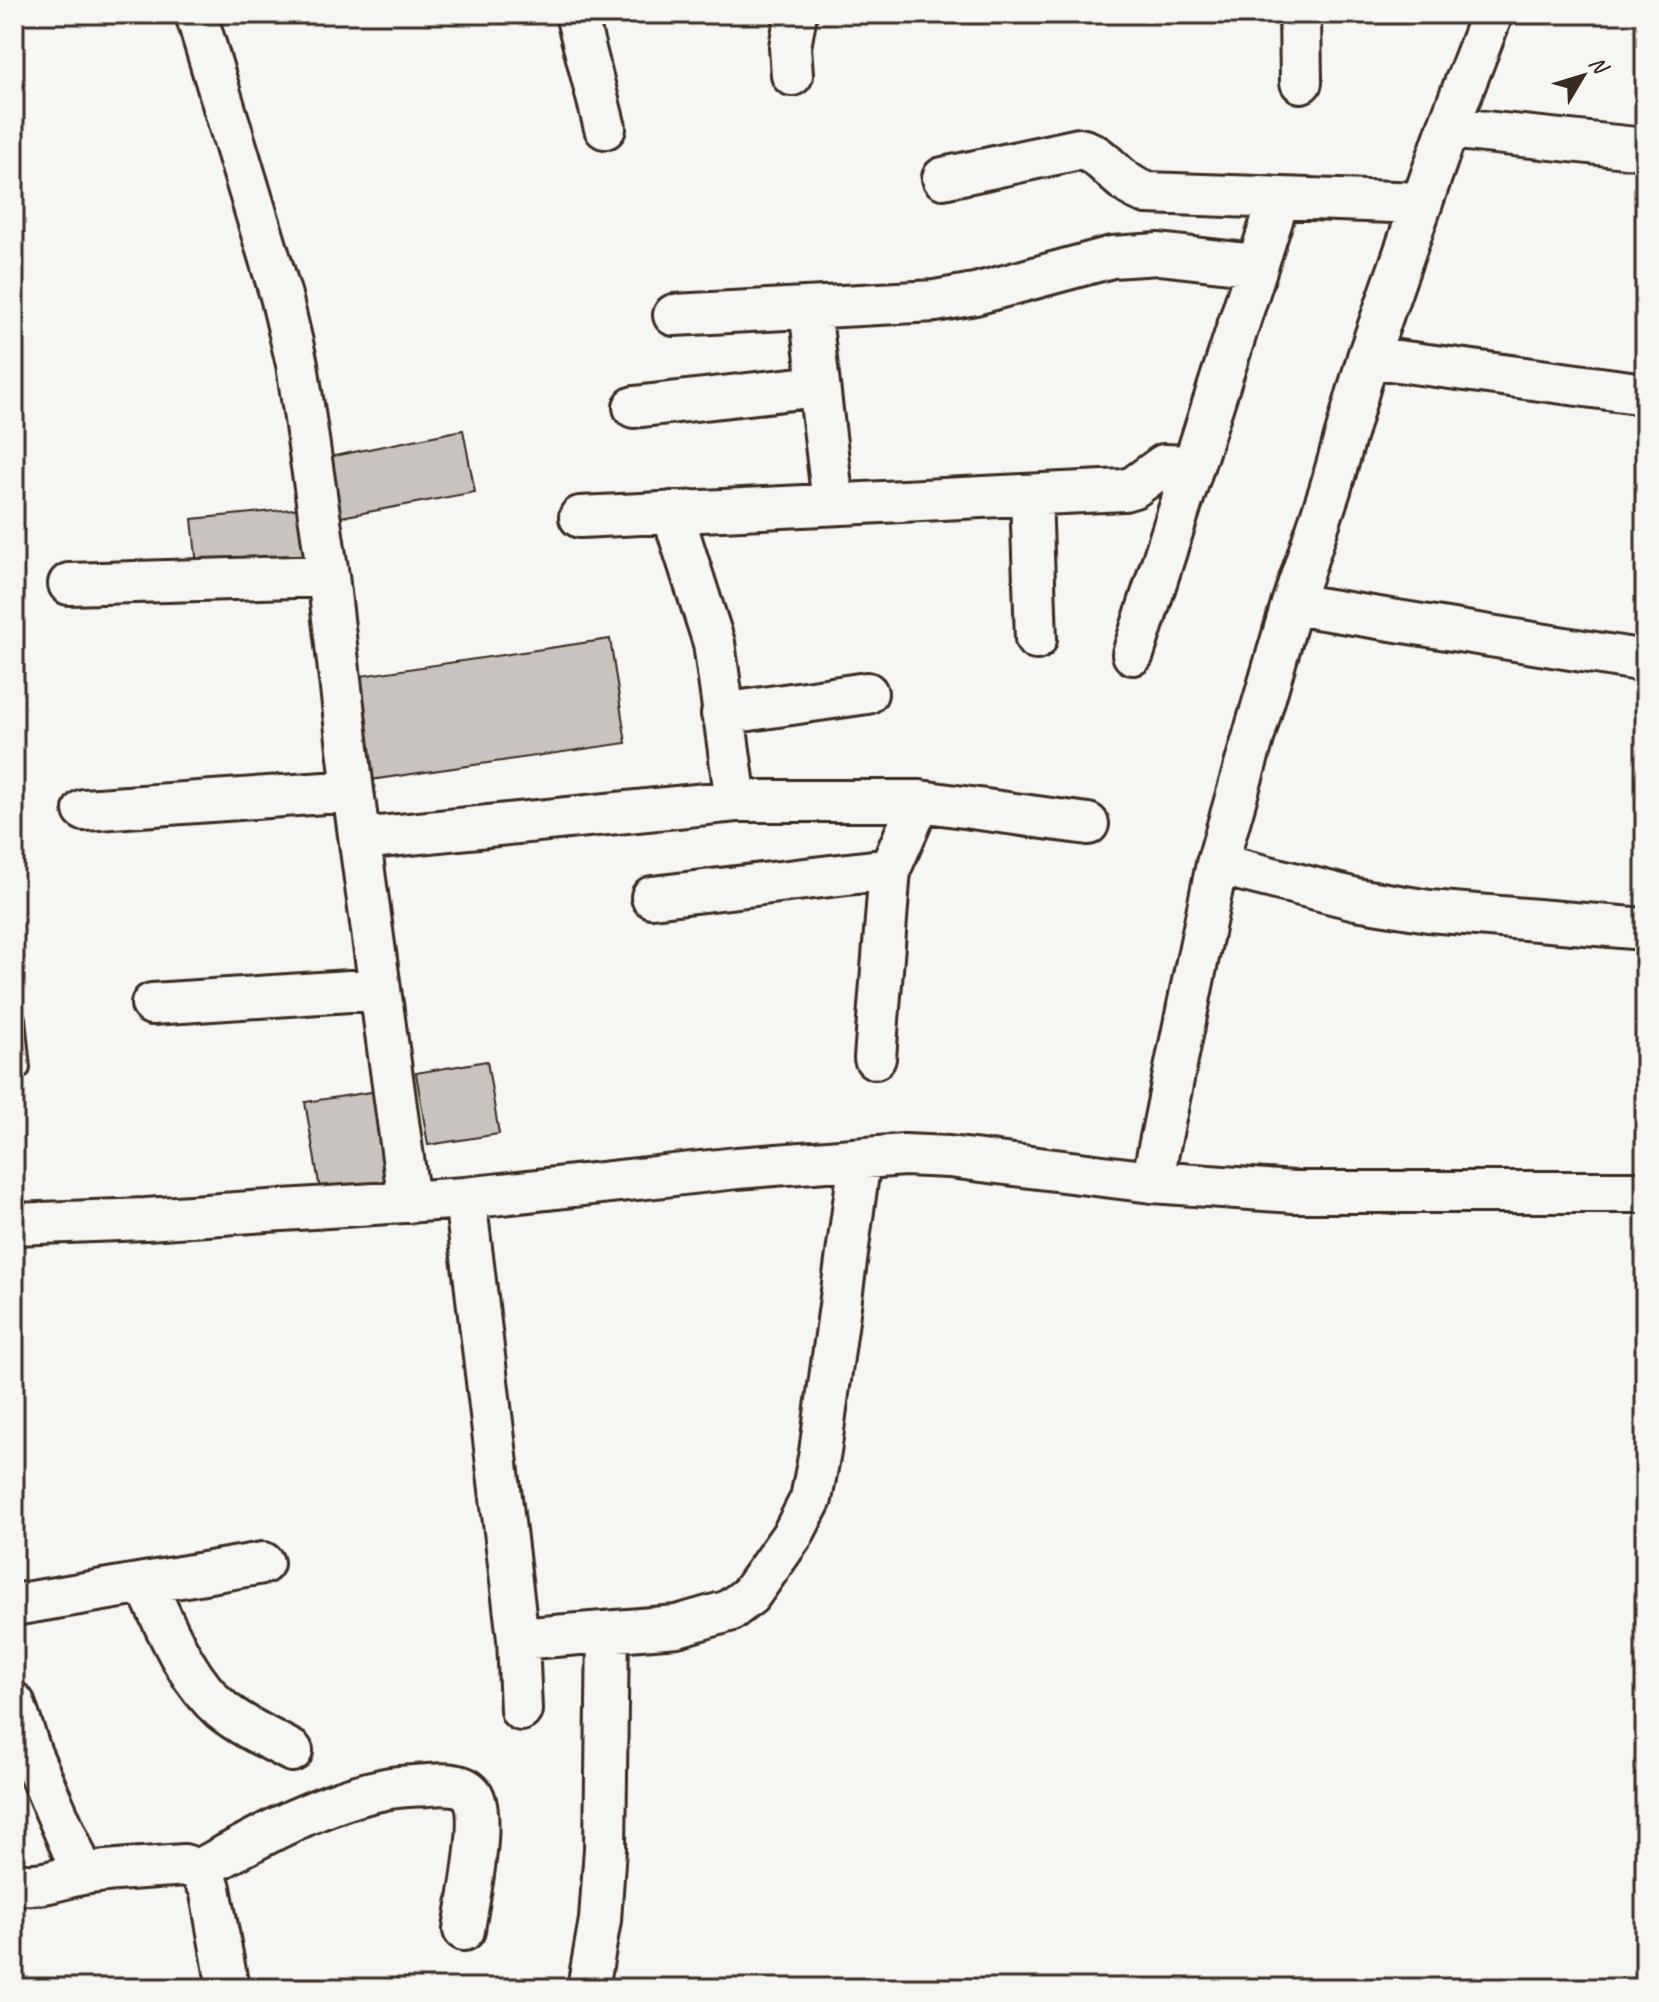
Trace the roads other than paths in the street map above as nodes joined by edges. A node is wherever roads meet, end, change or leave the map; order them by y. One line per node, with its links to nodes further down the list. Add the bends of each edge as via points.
1 (196, 14): 26 (street, via 297,364)
2 (576, 14): 8 (street)
3 (796, 14): 6 (street)
4 (1300, 14): 7 (street)
5 (1492, 14): 9 (street)
6 (792, 75)
7 (1301, 82)
8 (605, 128)
9 (1448, 128): 10 (street); 13 (street)
10 (1645, 149)
11 (943, 178): 12 (street, via 1079,149 1090,151 1123,183 1147,193)
12 (1279, 198): 13 (street); 14 (street)
13 (1422, 203): 17 (street)
14 (1256, 265): 15 (street, via 1135,254 949,298); 21 (street)
15 (810, 309): 16 (street); 18 (street)
16 (674, 315)
17 (1368, 357): 19 (street); 28 (street)
18 (819, 386): 20 (street); 23 (street)
19 (1645, 394)
20 (634, 407)
21 (1192, 466): 22 (street, via 1164,465 1124,490); 30 (street)
22 (1031, 496): 23 (street); 29 (street)
23 (833, 503): 24 (street)
24 (672, 512): 25 (street); 33 (street, via 714,643)
25 (580, 517)
26 (328, 576): 27 (street); 34 (street)
27 (69, 584)
28 (1292, 604): 31 (street); 40 (street)
29 (1036, 639)
30 (1133, 654)
31 (1645, 661)
32 (867, 693): 33 (street)
33 (722, 714): 35 (street)
34 (353, 791): 37 (street); 39 (street)
35 (736, 801): 36 (street); 39 (street)
36 (920, 801): 38 (street); 41 (street)
37 (84, 810)
38 (1088, 824)
39 (360, 839): 44 (street)
40 (1217, 864): 43 (street, via 1356,899 1429,911); 50 (street)
41 (890, 869): 42 (street); 47 (street)
42 (652, 897)
43 (1645, 929)
44 (380, 989): 45 (street); 53 (street)
45 (152, 1004)
46 (14, 1019): 48 (lane)
47 (875, 1058)
48 (19, 1068)
49 (860, 1159): 50 (street, via 949,1157); 52 (street); 58 (street, via 820,1452 811,1499 793,1534 750,1595 729,1611 677,1626)
50 (1152, 1182): 51 (street, via 1294,1192)
51 (1645, 1192)
52 (465, 1198): 53 (street); 59 (street)
53 (409, 1202): 54 (street)
54 (14, 1224)
55 (263, 1563): 56 (street)
56 (145, 1583): 57 (street); 62 (street, via 198,1684 241,1724)
57 (14, 1605)
58 (608, 1632): 59 (street); 68 (street, via 605,1848)
59 (518, 1639): 61 (street)
60 (14, 1703): 64 (street)
61 (521, 1710)
62 (292, 1751)
63 (199, 1870): 64 (street, via 184,1865); 66 (street, via 299,1818 363,1794 446,1784 472,1793 477,1807); 67 (street, via 210,1888)
64 (83, 1874): 65 (street, via 42,1884)
65 (14, 1882)
66 (464, 1930)
67 (228, 1988)
68 (588, 1988)

